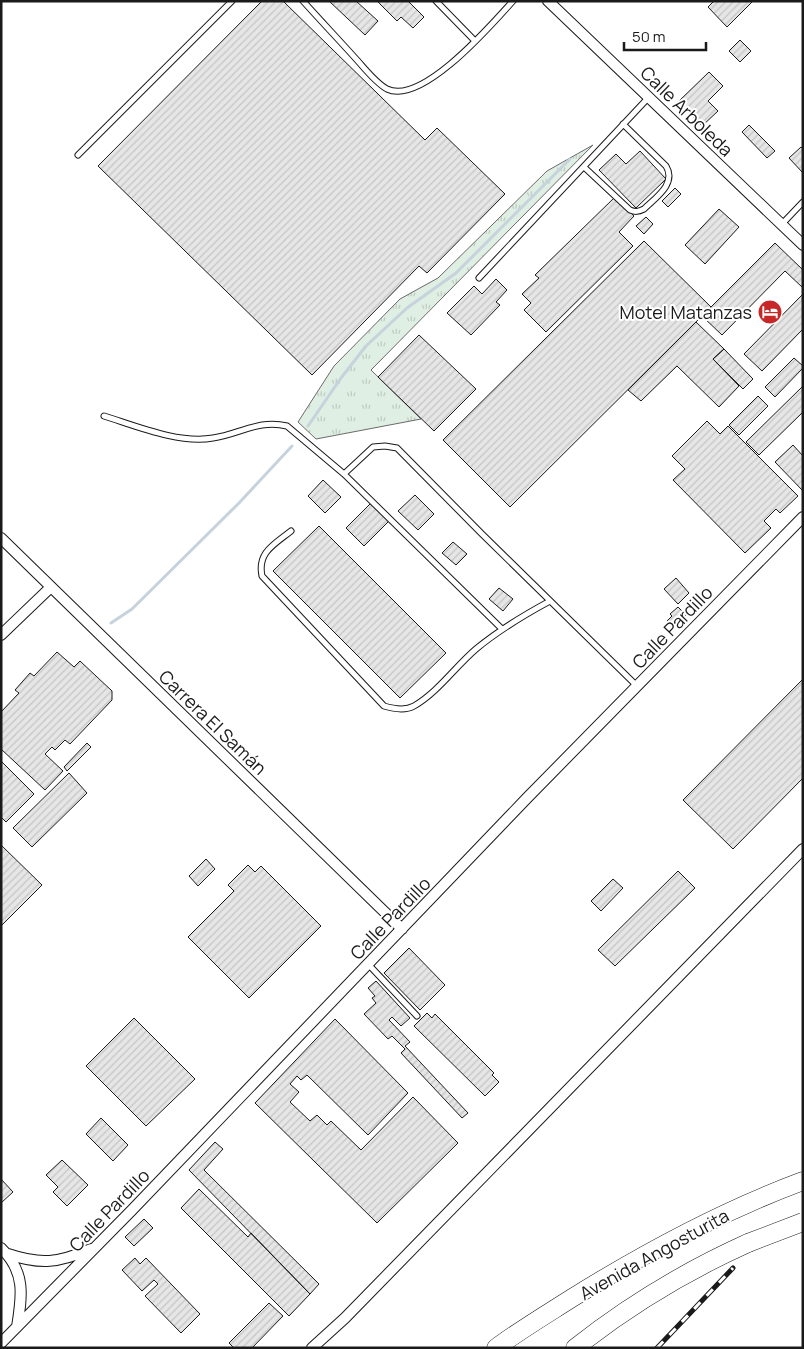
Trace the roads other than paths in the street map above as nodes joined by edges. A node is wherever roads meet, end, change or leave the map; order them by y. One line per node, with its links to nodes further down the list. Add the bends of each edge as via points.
1 (232, 1): 9 (lane)
2 (303, 1): 6 (lane, via 373,78 388,90 403,91 433,79)
3 (436, 1): 6 (lane)
4 (513, 1): 6 (lane)
5 (548, 1): 7 (street, Calle Arboleda)
6 (475, 41)
7 (650, 97): 8 (lane); 12 (street, Calle Arboleda)
8 (623, 124): 10 (lane); 10 (lane, via 666,166 670,172 668,185 644,209 634,212)
9 (78, 155)
10 (584, 167): 14 (lane)
11 (802, 204): 12 (lane)
12 (782, 224): 13 (street, Calle Arboleda)
13 (803, 245)
14 (479, 278)
15 (104, 416): 16 (lane, via 188,439 212,438 261,424 287,426)
16 (344, 474): 21 (lane, via 374,447 397,448); 22 (lane)
17 (803, 517): 24 (street, Calle Pardillo)
18 (291, 531): 22 (lane, via 264,555 260,565 262,576 384,706 397,710 412,707)
19 (1, 538): 20 (street, Carrera El Samán)
20 (51, 587): 23 (street); 26 (street, Carrera El Samán)
21 (550, 601): 22 (lane); 24 (lane)
22 (502, 629)
23 (1, 635)
24 (637, 686): 26 (street, Calle Pardillo)
25 (803, 849): 36 (street)
26 (402, 929): 27 (street, Calle Pardillo)
27 (368, 964): 28 (lane); 31 (street, Calle Pardillo)
28 (417, 1016)
29 (802, 1181): 35 (highway, Avenida Angosturita, via 747,1203 669,1241)
30 (803, 1222): 37 (highway, bridge, via 694,1269 628,1308)
31 (96, 1247): 32 (street, via 69,1259 47,1262 26,1260); 33 (street, Calle Pardillo)
32 (4, 1251): 33 (street, via 20,1275 22,1298)
33 (17, 1328): 34 (street, Calle Pardillo)
34 (1, 1344)
35 (501, 1344)
36 (312, 1348)
37 (575, 1348)

